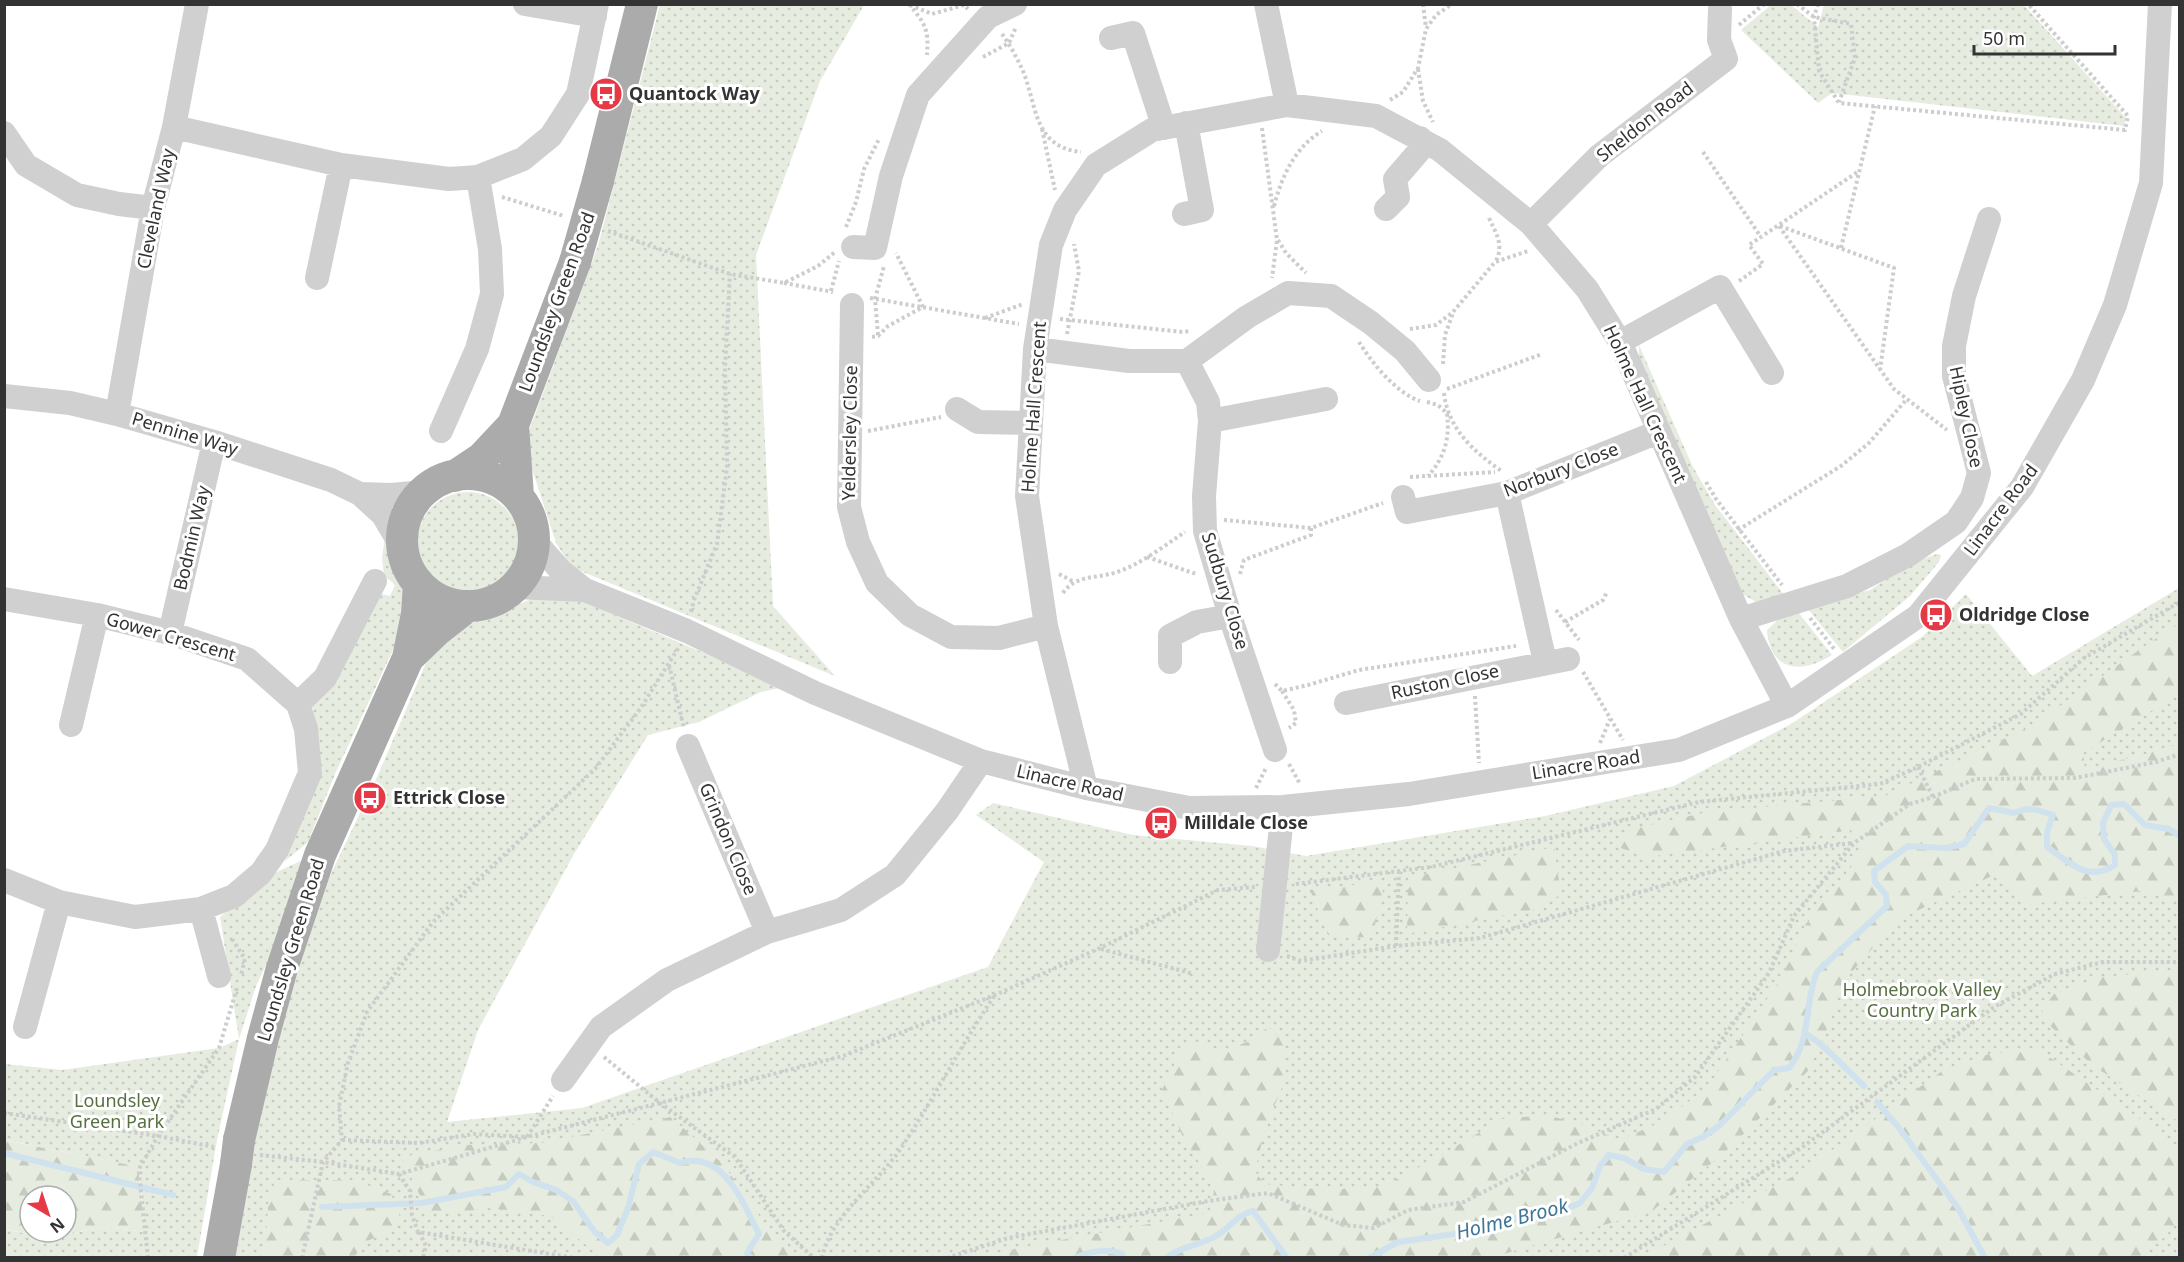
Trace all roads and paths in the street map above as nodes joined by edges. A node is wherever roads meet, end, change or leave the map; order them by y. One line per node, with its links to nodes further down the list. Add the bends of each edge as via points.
1 (197, 4): 27 (street, Cleveland Way)
2 (525, 4): 14 (street)
3 (642, 4): 88 (main road, Loundsley Green Road, bridge, via 575,262)
4 (909, 4): 16 (path, via 932,14 964,6)
5 (1015, 4): 16 (street)
6 (1266, 4): 22 (street)
7 (1423, 4): 17 (path)
8 (1452, 4): 17 (path, via 1436,15)
9 (1797, 4): 15 (path)
10 (1818, 4): 15 (path)
11 (2028, 4): 23 (path, via 2128,116 2125,130)
12 (2160, 4): 20 (street, Linacre Road)
13 (1720, 9): 45 (street, Sheldon Road, via 1719,40 1726,59 1599,156)
14 (596, 10): 36 (street, via 578,94 551,136 523,159)
15 (1814, 17): 21 (path, via 1819,71); 21 (path, via 1851,24 1855,58)
16 (986, 20): 28 (path, via 1009,43); 50 (street, via 918,95 891,176 875,248)
17 (1426, 29): 19 (path)
18 (1112, 38): 26 (street, via 1133,33)
19 (1418, 68): 25 (path, via 1403,92); 31 (path, via 1423,102 1437,129)
20 (2168, 88): 131 (street, Linacre Road, via 2151,183 2115,305 2083,380 2022,487 1918,616)
21 (1839, 103): 23 (path)
22 (1287, 105): 24 (street, Holme Hall Crescent); 25 (street, Holme Hall Crescent)
23 (1875, 106): 35 (path)
24 (1259, 110): 26 (street, Holme Hall Crescent); 39 (path)
25 (1367, 115): 31 (street, Holme Hall Crescent)
26 (1175, 125): 32 (street, Holme Hall Crescent, via 1152,129); 40 (street, via 1202,210)
27 (174, 127): 34 (street); 37 (street, Cleveland Way)
28 (1042, 129): 32 (path, via 1053,143 1067,150); 43 (path)
29 (1323, 131): 39 (path, via 1307,143 1287,170)
30 (4, 133): 37 (street, via 26,165 77,195)
31 (1430, 144): 38 (street, via 1395,179 1398,197); 45 (street, Holme Hall Crescent)
32 (1118, 152): 43 (street, Holme Hall Crescent, via 1096,165)
33 (1703, 152): 48 (path)
34 (341, 165): 36 (street); 57 (street)
35 (1859, 171): 46 (path); 51 (path)
36 (480, 184): 41 (path); 89 (street, via 492,294 477,349)
37 (153, 208): 85 (street, Cleveland Way)
38 (1386, 209)
39 (1273, 210): 49 (path)
40 (1184, 214)
41 (568, 217)
42 (1488, 217): 55 (path, via 1498,239 1500,252)
43 (1061, 218): 67 (path, via 1074,244 1079,271); 68 (street, Holme Hall Crescent, via 1051,245)
44 (1989, 219): 93 (street, Hipley Close, via 1964,296 1954,346 1954,376)
45 (1531, 224): 52 (street, Holme Hall Crescent)
46 (1779, 226): 48 (path); 51 (path); 77 (path)
47 (600, 229): 56 (path)
48 (1761, 237): 64 (path, via 1749,244 1763,264 1737,283)
49 (1277, 240): 59 (path); 62 (path)
50 (853, 247): 58 (path, via 842,246 818,266)
51 (1841, 248): 77 (path, via 1894,268)
52 (1552, 250): 55 (path, via 1534,249); 72 (street, Holme Hall Crescent, via 1587,289)
53 (895, 251): 63 (path)
54 (885, 257): 61 (path)
55 (1496, 262): 65 (path)
56 (730, 274): 58 (path); 123 (path, via 725,367 727,467 717,544 694,600)
57 (317, 278)
58 (783, 283): 60 (path)
59 (1331, 296): 62 (street, via 1288,293); 69 (street)
60 (853, 298): 61 (path); 74 (street, Yeldersley Close)
61 (875, 299): 63 (path); 71 (path)
62 (1267, 305): 76 (street)
63 (923, 307): 66 (path); 71 (path)
64 (1733, 308): 72 (street, via 1720,287); 78 (street)
65 (1453, 312): 69 (path, via 1436,325); 79 (path, via 1445,335)
66 (984, 318): 68 (path); 68 (path)
67 (1069, 320): 68 (path); 70 (path); 73 (path)
68 (1039, 322): 73 (street); 87 (street, Holme Hall Crescent)
69 (1363, 330): 79 (street, via 1405,351); 84 (path, via 1386,376 1398,389 1409,397 1438,405)
70 (1193, 331)
71 (878, 336): 74 (path, via 860,343)
72 (1620, 342): 90 (street, Holme Hall Crescent)
73 (1063, 353): 76 (street, via 1129,361)
74 (851, 354): 91 (street, Yeldersley Close)
75 (1542, 354): 79 (path)
76 (1187, 361): 86 (street, Sudbury Close, via 1208,402)
77 (1880, 370): 82 (path)
78 (1772, 373)
79 (1439, 382): 84 (path)
80 (4, 396): 85 (street, Pennine Way)
81 (1326, 399): 86 (street)
82 (1906, 399): 93 (path); 103 (path, via 1869,443 1841,466)
83 (960, 411): 87 (street, via 978,422); 91 (path)
84 (1447, 413): 95 (path, via 1448,441); 97 (path, via 1462,439)
85 (117, 414): 92 (street, Pennine Way)
86 (1210, 421): 108 (street, Sudbury Close, via 1204,531)
87 (1031, 423): 122 (street, Holme Hall Crescent, via 1027,496)
88 (513, 425): 94 (main road, Loundsley Green Road, via 482,458); 101 (main road, Loundsley Green Road)
89 (441, 431)
90 (1658, 432): 97 (street, Norbury Close); 120 (street, Holme Hall Crescent)
91 (850, 434): 122 (street, Yeldersley Close, via 849,507 858,542 877,583 910,615 951,637 999,638)
92 (214, 442): 100 (street, Pennine Way, via 331,480); 124 (street, Bodmin Way)
93 (1973, 449): 114 (street, Hipley Close, via 1979,473 1972,498 1956,522 1908,555 1847,586)
94 (455, 476): 99 (main road); 101 (main road, via 482,476)
95 (1428, 476): 97 (path); 98 (path)
96 (1705, 479): 103 (path)
97 (1512, 483): 98 (street, Norbury Close, via 1407,512); 125 (street)
98 (1405, 487)
99 (424, 492): 100 (street, Pennine Way); 105 (main road, via 404,523)
100 (360, 494): 105 (street, Pennine Way, via 383,515)
101 (518, 496): 104 (main road, via 530,517)
102 (1311, 528): 118 (path, via 1311,535 1244,560)
103 (1738, 530): 114 (path)
104 (534, 540): 110 (main road, via 531,561); 111 (street, Linacre Road, via 560,570)
105 (402, 547): 109 (main road)
106 (1146, 557): 108 (path)
107 (375, 581): 135 (street, via 325,678)
108 (1219, 582): 118 (street, Sudbury Close)
109 (419, 585): 117 (main road, via 441,601); 126 (main road, Loundsley Green Road)
110 (515, 587): 111 (street, Linacre Road); 117 (main road, via 493,601)
111 (585, 590): 123 (street, Linacre Road)
112 (1607, 592): 121 (path, via 1603,600)
113 (4, 599): 119 (street, Gower Crescent)
114 (1796, 602): 120 (street, Hipley Close); 131 (path)
115 (2180, 602): 143 (path, via 2084,658 2021,714)
116 (1551, 604): 121 (path)
117 (468, 606): 126 (main road, Loundsley Green Road)
118 (1229, 613): 128 (street, via 1197,622 1170,636); 129 (street, Sudbury Close)
119 (97, 615): 124 (street, Gower Crescent); 137 (street)
120 (1741, 619): 136 (street, Holme Hall Crescent)
121 (1565, 622): 127 (path, via 1579,640)
122 (1046, 626): 145 (street, Holme Hall Crescent)
123 (687, 631): 130 (path); 142 (street, Linacre Road, via 815,693)
124 (170, 633): 135 (street, Gower Crescent, via 247,659)
125 (1542, 652): 127 (street, Ruston Close); 129 (path, via 1359,670 1282,691 1260,669); 133 (street, Ruston Close)
126 (408, 658): 178 (main road, Loundsley Green Road, via 320,855 279,978 237,1152)
127 (1578, 658): 132 (path); 132 (path)
128 (1170, 662)
129 (1247, 663): 139 (street, Sudbury Close)
130 (669, 664): 138 (path); 171 (path, via 595,770 433,922 367,1012 348,1063 339,1106)
131 (1847, 664): 136 (street, Linacre Road)
132 (1586, 676): 141 (path)
133 (1474, 677): 134 (street, Ruston Close); 144 (path)
134 (1346, 703)
135 (298, 704): 155 (street, via 306,729 310,773 277,850 261,873 234,896)
136 (1787, 706): 141 (street, Linacre Road, via 1679,750)
137 (71, 725)
138 (688, 746): 156 (street, Grindon Close)
139 (1275, 750): 147 (path, via 1288,763); 149 (path)
140 (2180, 754): 146 (path, via 2075,778 1975,779)
141 (1631, 757): 144 (street, Linacre Road)
142 (981, 761): 145 (street, Linacre Road); 156 (street, via 895,875 841,910)
143 (1918, 767): 146 (path); 151 (path, via 1880,784 1699,802 1431,867)
144 (1480, 782): 147 (street, Linacre Road)
145 (1086, 788): 149 (street, Linacre Road, via 1189,808)
146 (1933, 798): 150 (path, via 1910,804)
147 (1312, 804): 148 (street, Linacre Road)
148 (1283, 807): 149 (street, Linacre Road); 153 (street)
149 (1246, 808)
150 (1854, 843): 157 (path, via 1784,851 1480,938); 184 (path, via 1794,916 1769,973 1695,1077 1656,1109 1576,1144 1464,1202 1408,1210 1374,1228 1343,1225 1268,1193 1008,1238)
151 (1399, 871): 153 (path); 157 (path)
152 (4, 880): 154 (street)
153 (1275, 885): 158 (path, via 1218,890); 159 (street)
154 (58, 902): 155 (street, via 135,917); 164 (street)
155 (206, 907): 162 (street); 169 (path, via 245,959 219,1048)
156 (767, 932): 165 (street, via 667,980 601,1027)
157 (1396, 946): 159 (path, via 1301,961)
158 (1100, 948): 161 (path); 163 (path)
159 (1268, 950)
160 (2180, 962): 185 (path, via 2103,962 2055,974 1994,1007 1802,1148)
161 (1194, 974)
162 (219, 976)
163 (995, 995): 167 (path, via 843,1056); 183 (path, via 898,1152 835,1227)
164 (25, 1027)
165 (588, 1045): 166 (street); 167 (path)
166 (563, 1080): 170 (path)
167 (660, 1103): 170 (path); 182 (path, via 735,1157 784,1231)
168 (4, 1113): 169 (path)
169 (158, 1136): 172 (path); 177 (path, via 139,1174)
170 (527, 1137): 171 (path, via 474,1134 419,1143); 175 (path)
171 (342, 1140): 174 (path)
172 (204, 1146)
173 (285, 1158): 174 (path)
174 (323, 1162): 175 (path); 179 (path)
175 (399, 1174): 176 (path, via 410,1191)
176 (418, 1232): 180 (path, via 426,1246); 181 (path)
177 (148, 1257)
178 (219, 1257)
179 (302, 1257)
180 (423, 1257)
181 (574, 1257)
182 (813, 1257)
183 (822, 1257)
184 (947, 1257)
185 (1624, 1257)

